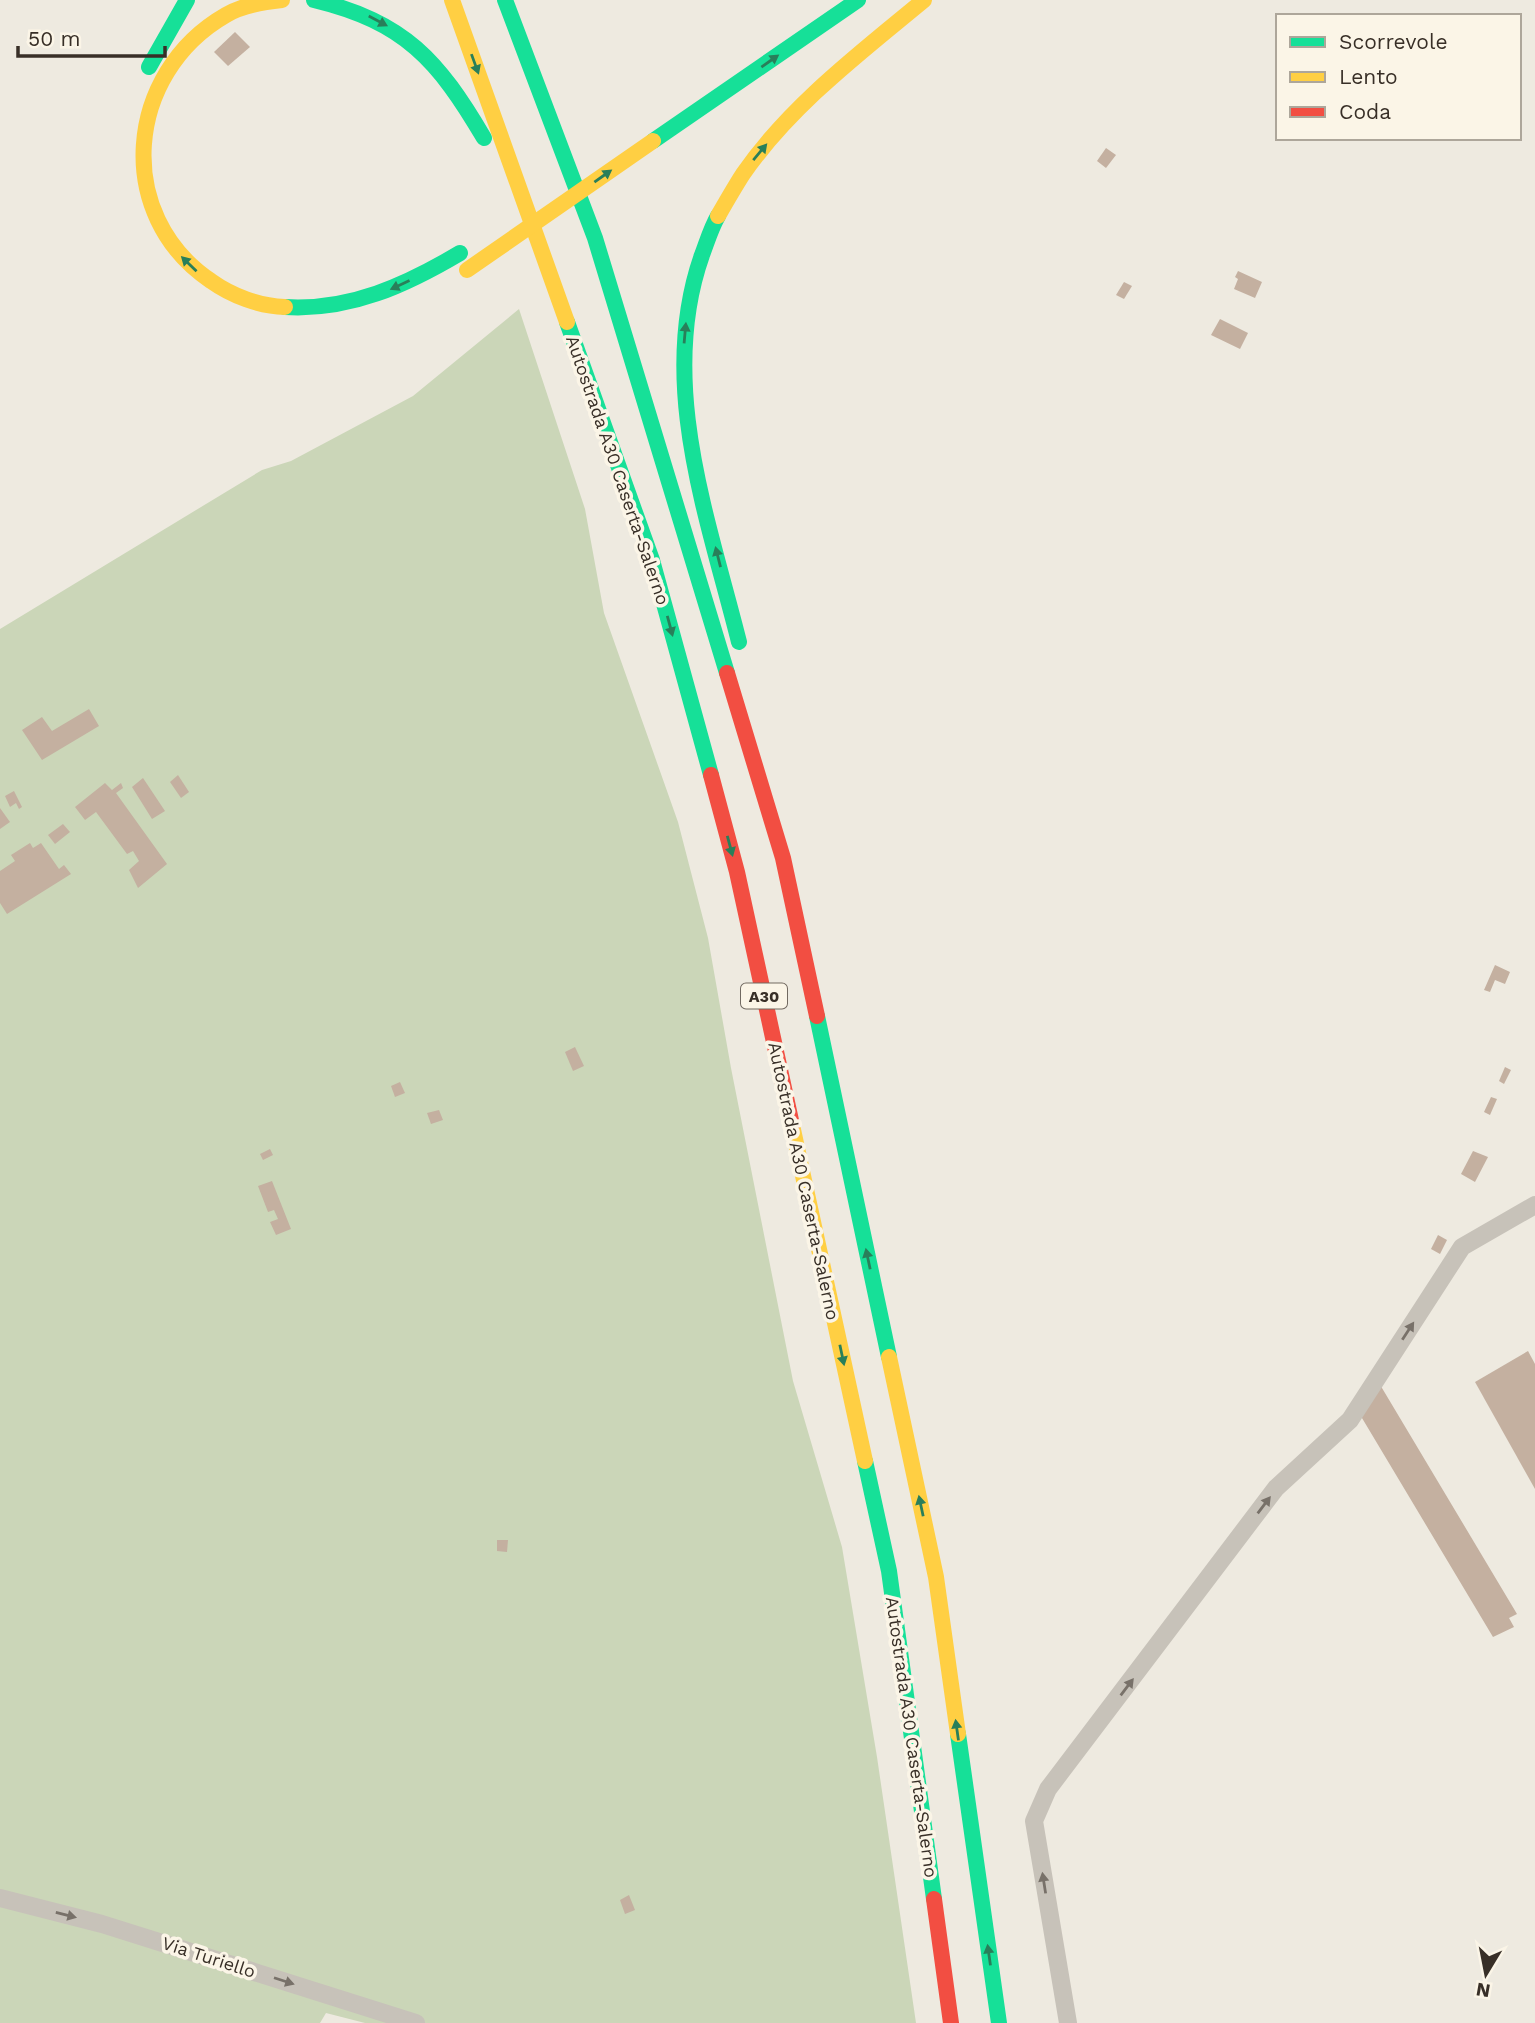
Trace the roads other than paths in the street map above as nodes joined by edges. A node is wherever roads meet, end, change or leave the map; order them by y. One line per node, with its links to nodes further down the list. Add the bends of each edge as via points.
1 (187, 0): 8 (highway)
2 (282, 0): 13 (highway, one-way to 2, via 366,299 337,306 279,309 250,302 208,281 171,244 147,195 143,168 149,109 161,80 196,36 227,15)
3 (314, 0): 15 (highway, one-way to 15, via 379,20 413,43 464,101 505,186 602,455)
4 (452, 0): 15 (highway, Autostrada A30 Caserta-Salerno / A30, one-way to 15)
5 (505, 0): 18 (highway, A30, via 596,237)
6 (858, 0): 14 (highway, one-way to 6, bridge)
7 (924, 0): 16 (highway, one-way to 7, via 687,417 684,346 692,282 720,208 758,154 827,81)
8 (141, 84)
9 (581, 170): 10 (highway)
10 (559, 185)
11 (537, 200): 12 (highway)
12 (515, 215)
13 (466, 250)
14 (462, 273)
15 (652, 559): 22 (highway, Autostrada A30 Caserta-Salerno / A30, one-way to 22, via 737,872 890,1571)
16 (742, 656)
17 (749, 693): 18 (highway)
18 (756, 769): 23 (highway, A30, one-way to 18, via 936,1577 783,858)
19 (1535, 1205): 24 (street, one-way to 19, via 1034,1821 1048,1788 1276,1488 1350,1420 1462,1247)
20 (0, 1898): 21 (street, Via Turiello, one-way to 21, via 102,1924)
21 (416, 2023)
22 (951, 2023)
23 (999, 2023)
24 (1069, 2023)

